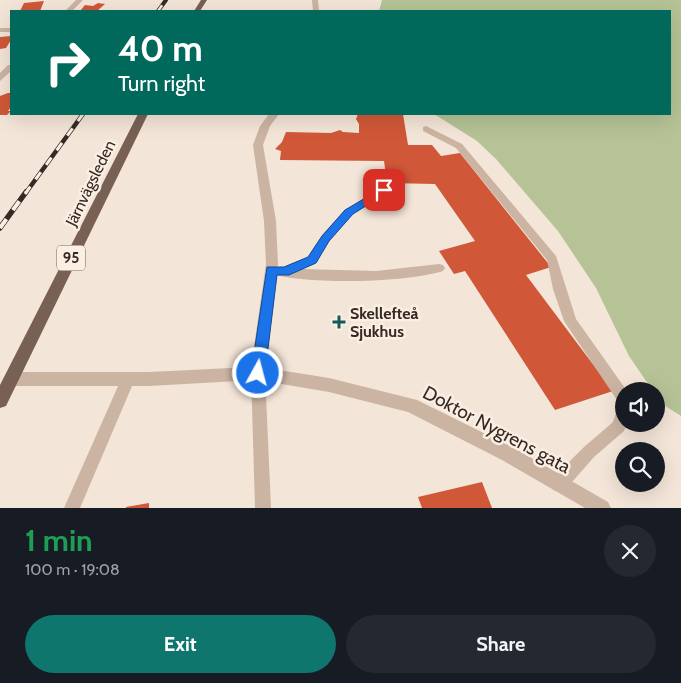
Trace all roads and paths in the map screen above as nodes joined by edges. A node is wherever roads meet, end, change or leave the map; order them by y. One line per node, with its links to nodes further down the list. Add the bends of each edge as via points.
1 (80, 0): 2 (street)
2 (69, 10)
3 (10, 68): 4 (street)
4 (0, 78)
5 (143, 115): 13 (main road, Järnvägsleden / 95)
6 (273, 115): 10 (street, via 258,145 270,221)
7 (426, 129): 15 (lane, via 459,146 552,259 570,321)
8 (384, 190): 11 (lane, via 349,212 312,260)
9 (439, 268): 11 (lane, via 411,273 309,276)
10 (271, 270): 11 (lane); 12 (street)
11 (285, 272)
12 (258, 373): 14 (street, Doktor Nygrens gata); 18 (street, Doktor Nygrens gata, via 329,385 411,405); 20 (lane)
13 (11, 379): 14 (street, Doktor Nygrens gata); 16 (main road, Järnvägsleden / 95)
14 (128, 379): 19 (lane)
15 (615, 386)
16 (0, 401)
17 (615, 429): 18 (lane)
18 (559, 484): 21 (street, Doktor Nygrens gata)
19 (72, 508)
20 (262, 508)
21 (602, 508)

